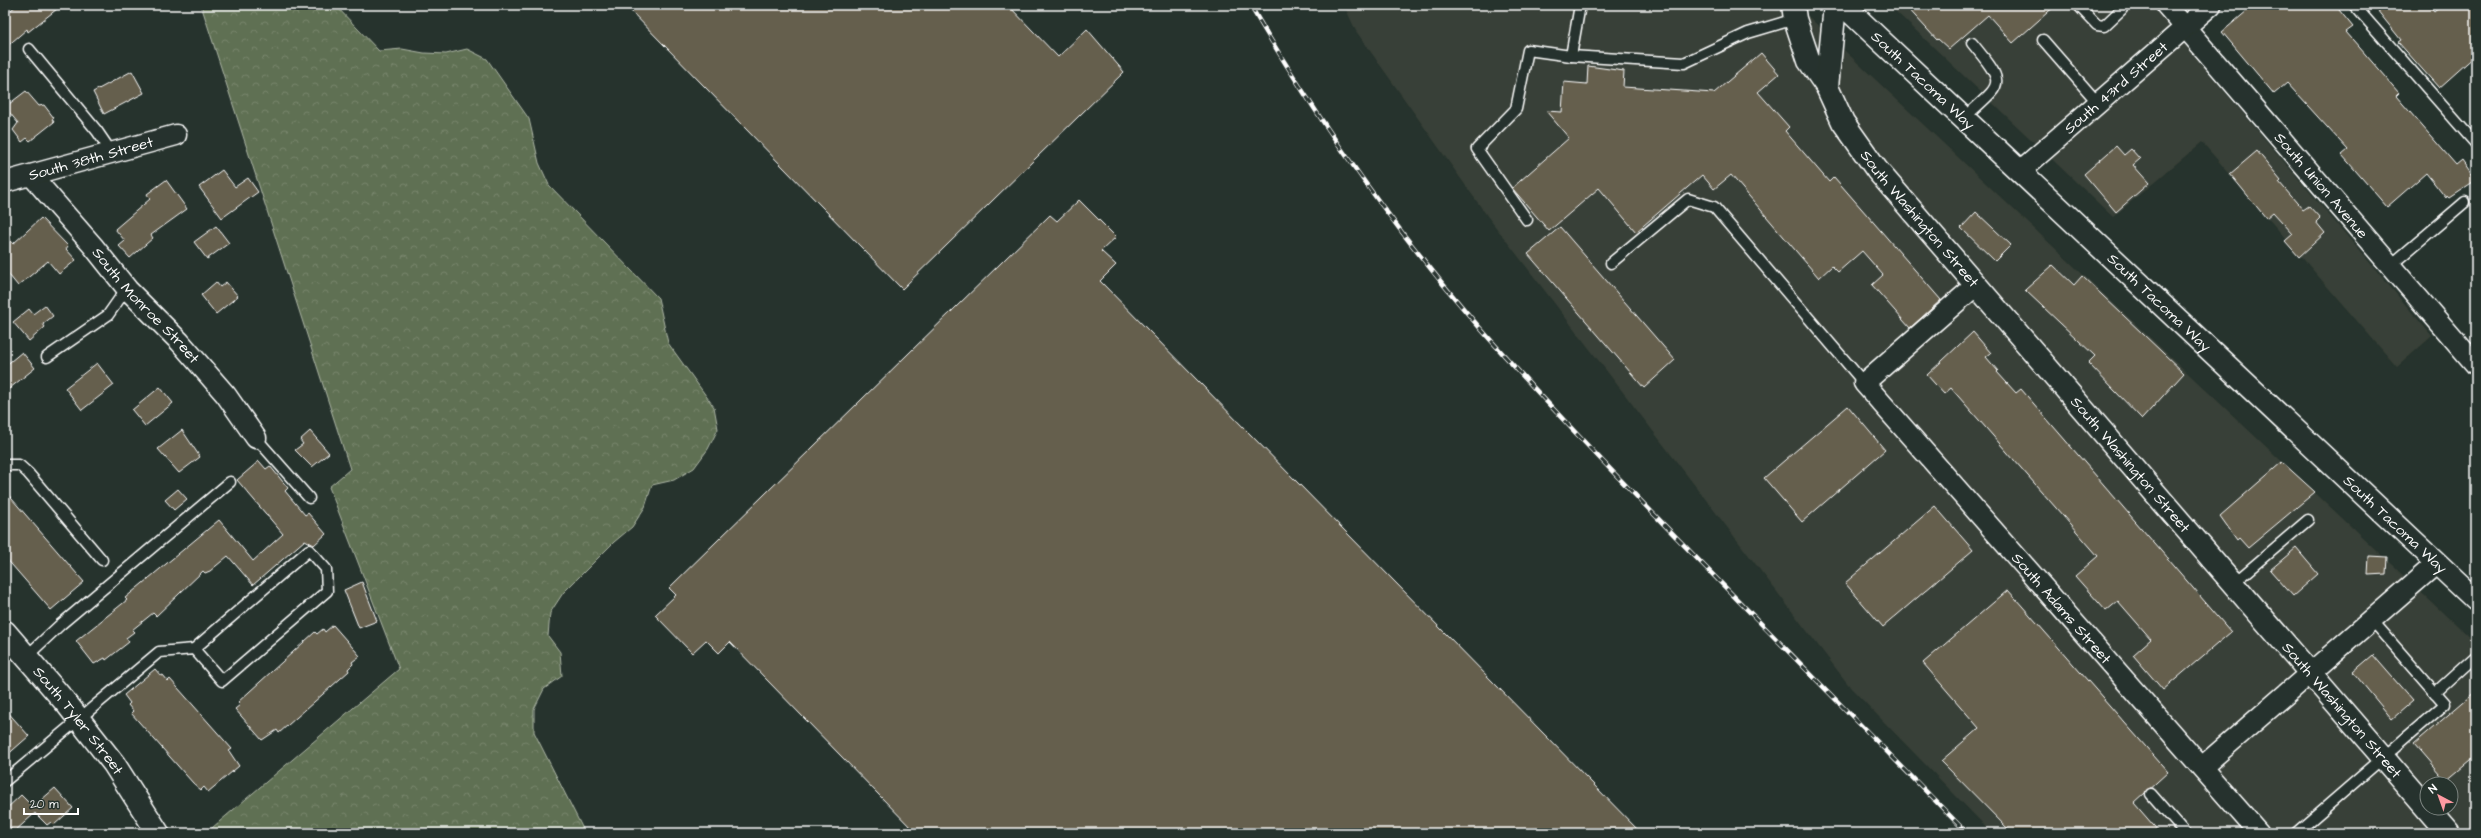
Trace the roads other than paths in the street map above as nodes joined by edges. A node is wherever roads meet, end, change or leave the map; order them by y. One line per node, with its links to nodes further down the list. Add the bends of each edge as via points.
1 (1580, 5): 14 (lane)
2 (1835, 5): 15 (street, South Washington Street)
3 (1843, 5): 17 (street, South Tacoma Way)
4 (2078, 5): 8 (lane, via 2097,26 2104,26)
5 (2166, 5): 10 (street, South Union Avenue)
6 (2211, 5): 10 (street, South 43rd Street)
7 (2354, 5): 19 (lane)
8 (2122, 9)
9 (1794, 12): 14 (lane, via 1684,63); 15 (street, South Washington Street, via 1809,61)
10 (2185, 28): 16 (street, South 43rd Street); 27 (street, South Union Avenue)
11 (2043, 40): 16 (lane)
12 (1972, 43): 17 (lane, via 1996,72 1997,81 1995,89)
13 (29, 49): 20 (lane)
14 (1571, 56): 25 (lane, via 1528,50 1516,109 1477,149)
15 (1827, 86): 28 (street, South Washington Street, via 1843,122 1866,156)
16 (2098, 103): 21 (street, South 43rd Street)
17 (1963, 119): 21 (street, South Tacoma Way)
18 (176, 135): 20 (street, South 38th Street)
19 (2476, 144)
20 (112, 153): 22 (street, South 38th Street)
21 (2020, 171): 39 (street, South Tacoma Way)
22 (31, 176): 23 (street, South 38th Street); 29 (street, South Monroe Street, via 93,246)
23 (5, 182)
24 (2465, 202): 27 (lane)
25 (1527, 220)
26 (1611, 263): 32 (lane, via 1688,199 1714,207)
27 (2390, 266): 31 (street, South Union Avenue)
28 (1975, 286): 32 (street); 40 (street, South Washington Street)
29 (126, 288): 30 (lane, via 108,315); 33 (street, South Monroe Street, via 180,342 226,395)
30 (47, 357)
31 (2476, 366)
32 (1864, 383): 51 (street, South Adams Street)
33 (256, 438): 36 (lane)
34 (5, 465): 38 (lane, via 19,465 28,473)
35 (230, 482): 45 (lane)
36 (309, 498)
37 (2308, 520): 40 (lane)
38 (102, 560)
39 (2437, 563): 41 (street, South Tacoma Way); 42 (street)
40 (2233, 584): 47 (street, South Washington Street)
41 (2476, 600)
42 (2372, 620): 47 (street); 48 (lane)
43 (5, 632): 45 (street, South Tyler Street)
44 (194, 649): 44 (lane, via 222,681 327,591 326,568 309,550); 49 (lane, via 159,652)
45 (26, 656): 49 (street, South Tyler Street)
46 (2476, 656): 48 (lane)
47 (2311, 673): 50 (street, South Washington Street); 51 (street)
48 (2435, 693): 50 (lane, via 2445,704)
49 (79, 719): 52 (lane); 54 (street, South Tyler Street, via 114,764)
50 (2383, 758): 57 (lane); 58 (street, South Washington Street)
51 (2202, 767): 56 (street, South Adams Street)
52 (5, 781)
53 (2151, 794): 55 (lane)
54 (158, 833)
55 (2185, 833)
56 (2259, 833)
57 (2296, 833)
58 (2448, 833)

